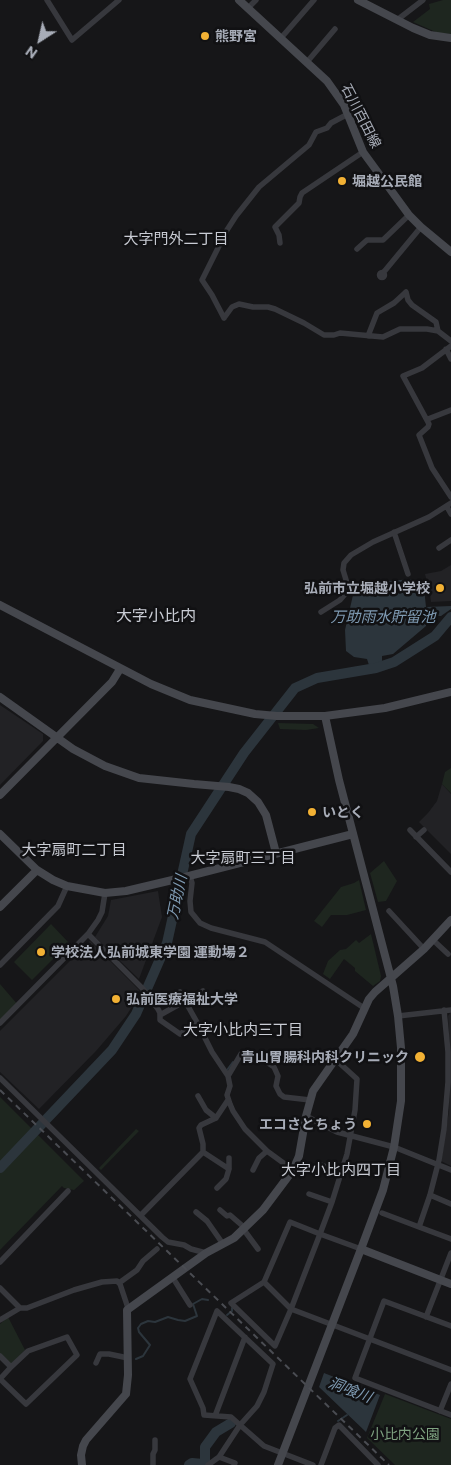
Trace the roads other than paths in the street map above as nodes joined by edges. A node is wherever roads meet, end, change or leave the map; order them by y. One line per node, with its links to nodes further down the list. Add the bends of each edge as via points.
1 (47, 0): 2 (street, via 72,40)
2 (119, 0)
3 (239, 0): 8 (street, 石川百田線)
4 (256, 0): 8 (street)
5 (314, 0): 11 (street)
6 (358, 0): 9 (street)
7 (423, 0): 9 (street)
8 (248, 8): 11 (street, 石川百田線)
9 (397, 20): 12 (street, via 430,35)
10 (335, 29): 13 (street)
11 (281, 38): 13 (street, 石川百田線)
12 (451, 38)
13 (307, 62): 14 (street, 石川百田線, via 336,91)
14 (348, 114): 15 (street, 石川百田線); 23 (street, via 316,132 309,144 259,187 227,230 202,280 224,318 232,307 239,304 275,309 324,335)
15 (363, 152): 16 (street, 石川百田線); 18 (street, via 302,193 299,204 275,227)
16 (409, 215): 17 (street, 石川百田線); 19 (street, via 383,240 367,240)
17 (421, 227): 20 (street, 石川百田線); 21 (street)
18 (280, 243)
19 (357, 249)
20 (451, 252)
21 (376, 283)
22 (438, 331): 23 (street, via 400,330 383,337); 23 (street, via 436,322 412,305 406,292 377,314); 24 (street)
23 (368, 336)
24 (451, 341)
25 (449, 347): 26 (street); 28 (street, via 422,368 404,376)
26 (451, 359)
27 (451, 410): 28 (street)
28 (428, 419): 29 (street, via 428,428 419,435 432,468)
29 (451, 497)
30 (449, 505): 31 (street); 32 (street)
31 (451, 514)
32 (394, 532): 35 (street); 37 (street, via 351,555 343,570 348,583 346,592)
33 (451, 540): 34 (street)
34 (439, 548)
35 (408, 574)
36 (0, 605): 38 (street)
37 (321, 612)
38 (120, 669): 41 (street, via 190,700 255,714); 42 (street, via 112,682)
39 (451, 692): 41 (street, via 380,709)
40 (0, 697): 42 (street)
41 (325, 716): 47 (street)
42 (58, 737): 43 (street); 49 (street, via 93,761 127,774 152,780 229,787 248,793 266,815)
43 (0, 795)
44 (410, 830): 48 (street)
45 (424, 830): 48 (street)
46 (0, 834): 50 (street)
47 (353, 834): 49 (street); 63 (street)
48 (416, 837): 51 (street)
49 (276, 853): 52 (street)
50 (37, 870): 53 (street); 55 (street)
51 (451, 872)
52 (188, 876): 54 (street); 68 (street, via 192,883 191,912 200,923 265,942)
53 (67, 886): 54 (street); 62 (street, via 58,906)
54 (105, 894): 58 (street, via 102,912)
55 (0, 907)
56 (389, 911): 60 (street)
57 (451, 920): 59 (street)
58 (88, 934): 70 (street, via 144,990); 72 (street)
59 (433, 940): 60 (street); 61 (street)
60 (424, 949): 63 (street)
61 (448, 954)
62 (0, 965)
63 (391, 979): 68 (street, via 375,992); 71 (street)
64 (203, 991): 66 (street)
65 (180, 992): 66 (street)
66 (185, 1001): 70 (street); 73 (street)
67 (451, 1006): 69 (street)
68 (364, 1008): 74 (street, via 353,1034)
69 (448, 1010): 71 (street); 88 (street, via 448,1082)
70 (160, 1015): 73 (street, via 160,1020 180,1034)
71 (398, 1016): 83 (street, via 402,1078)
72 (0, 1024)
73 (198, 1024): 75 (street)
74 (335, 1060): 79 (street); 82 (street, via 358,1079)
75 (228, 1076): 78 (street); 79 (street, via 241,1054 253,1053 274,1067 280,1094)
76 (0, 1078): 103 (street)
77 (198, 1096): 81 (street, via 206,1110)
78 (228, 1100): 81 (street); 84 (street, via 245,1129)
79 (310, 1100): 80 (street)
80 (306, 1116): 82 (street); 91 (street, via 299,1156)
81 (216, 1118): 85 (street, via 200,1125)
82 (351, 1136): 83 (street); 93 (street)
83 (394, 1147): 88 (street); 111 (street, via 383,1190)
84 (267, 1151): 90 (street); 91 (street)
85 (203, 1152): 89 (street); 103 (street)
86 (230, 1158): 89 (street)
87 (321, 1165): 93 (street)
88 (438, 1165): 92 (street); 97 (street)
89 (229, 1170): 94 (street)
90 (253, 1170)
91 (293, 1170): 105 (street)
92 (451, 1170)
93 (342, 1172): 98 (street)
94 (217, 1188)
95 (68, 1191): 114 (street)
96 (309, 1194): 98 (street)
97 (430, 1195): 99 (street); 104 (street)
98 (332, 1202): 106 (street)
99 (451, 1204)
100 (220, 1210): 105 (street, via 227,1216 230,1214)
101 (196, 1212): 108 (street, via 207,1221)
102 (382, 1213): 104 (street)
103 (141, 1215): 112 (street, via 168,1242)
104 (419, 1227): 107 (street)
105 (244, 1229): 108 (street); 110 (street)
106 (320, 1234): 111 (street); 117 (street, via 290,1222); 124 (street)
107 (451, 1239)
108 (223, 1244): 112 (street)
109 (158, 1249): 118 (street)
110 (258, 1249)
111 (361, 1249): 116 (street); 127 (street)
112 (206, 1253): 115 (street)
113 (451, 1253): 116 (street)
114 (0, 1262)
115 (173, 1278): 121 (street); 123 (street)
116 (441, 1280): 119 (street); 125 (street)
117 (264, 1282): 124 (street); 124 (street, via 231,1303 275,1346)
118 (119, 1283): 122 (street, via 102,1282); 123 (street)
119 (451, 1284)
120 (0, 1288): 122 (street)
121 (190, 1304)
122 (20, 1308): 126 (street)
123 (128, 1308): 132 (street)
124 (291, 1309): 127 (street)
125 (426, 1317): 128 (street); 130 (street, via 384,1300)
126 (0, 1320)
127 (331, 1324): 130 (street); 143 (street)
128 (451, 1326)
129 (245, 1336): 140 (street); 140 (street, via 217,1310 190,1379 204,1414); 141 (street, via 273,1364 257,1406)
130 (369, 1339): 135 (street); 138 (street, via 355,1378)
131 (0, 1356): 134 (street)
132 (128, 1358): 133 (street, via 100,1354); 145 (street, via 126,1394 86,1440 81,1455)
133 (96, 1363)
134 (11, 1367): 136 (street); 136 (street, via 28,1351 67,1337 77,1355 26,1404)
135 (451, 1370)
136 (0, 1379)
137 (451, 1384): 138 (street)
138 (440, 1411): 139 (street)
139 (451, 1415)
140 (215, 1416): 141 (street, via 231,1417)
141 (240, 1425): 143 (street, via 264,1446); 144 (street)
142 (154, 1440): 146 (street)
143 (282, 1453): 149 (street); 150 (street)
144 (219, 1457): 147 (street); 148 (street)
145 (82, 1465)
146 (153, 1465)
147 (208, 1465)
148 (234, 1465)
149 (278, 1465)
150 (313, 1465)
151 (321, 1465): 152 (street, via 335,1428 339,1426)
152 (378, 1465)

